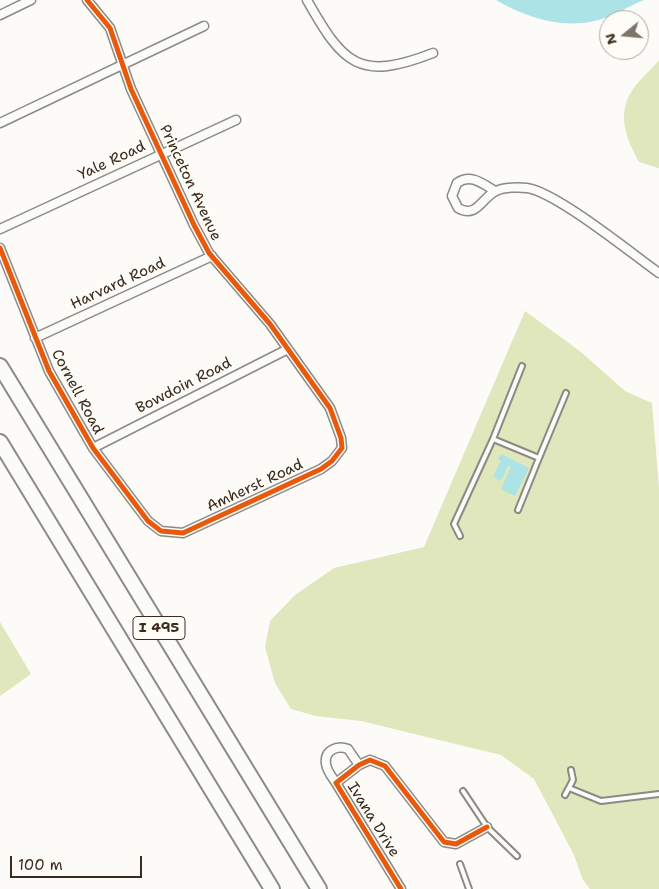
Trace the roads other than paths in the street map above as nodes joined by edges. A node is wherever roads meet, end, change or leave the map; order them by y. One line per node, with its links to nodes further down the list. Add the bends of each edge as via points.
1 (31, 0): 4 (street)
2 (86, 0): 7 (street, Princeton Avenue, via 110,28)
3 (307, 0): 6 (street, via 333,44 356,62 387,68)
4 (0, 15)
5 (204, 26): 7 (street)
6 (433, 53)
7 (123, 66): 9 (street); 10 (street, Princeton Avenue)
8 (236, 120): 10 (street, Yale Road)
9 (0, 123)
10 (161, 153): 12 (street, Yale Road); 14 (street, Princeton Avenue)
11 (496, 191): 11 (street, via 471,211 458,208 452,196 457,183 467,178); 15 (street, via 527,188 547,195)
12 (0, 229)
13 (0, 248): 16 (street, Cornell Road)
14 (212, 256): 16 (street, Harvard Road); 17 (street, Princeton Avenue)
15 (659, 273)
16 (35, 338): 24 (street, Cornell Road, via 58,389)
17 (288, 349): 21 (street, Princeton Avenue, via 330,408); 24 (street, Bowdoin Road)
18 (0, 366): 40 (highway, I 495)
19 (522, 366): 22 (lane)
20 (566, 394): 25 (lane)
21 (342, 438): 27 (street, Amherst Road, via 342,448 321,470 184,533)
22 (493, 439): 25 (lane); 28 (lane, via 454,524)
23 (0, 442): 39 (highway, I 495)
24 (93, 448): 27 (street, Cornell Road, via 141,512)
25 (539, 458): 26 (lane)
26 (518, 510)
27 (161, 531)
28 (460, 536)
29 (359, 765): 31 (street, Ivana Drive); 31 (street, Ivana Drive, via 348,749 339,747 330,751 326,765); 36 (street, Ivana Drive, via 370,760 385,766 444,842 456,844)
30 (571, 770): 32 (lane, via 573,780)
31 (336, 782): 41 (street, Ivana Drive)
32 (569, 788): 34 (lane, via 601,801); 35 (lane)
33 (463, 791): 36 (lane)
34 (659, 794)
35 (564, 795)
36 (487, 827): 37 (lane)
37 (517, 856)
38 (460, 864): 42 (lane)
39 (272, 889)
40 (319, 889)
41 (401, 889)
42 (469, 889)

